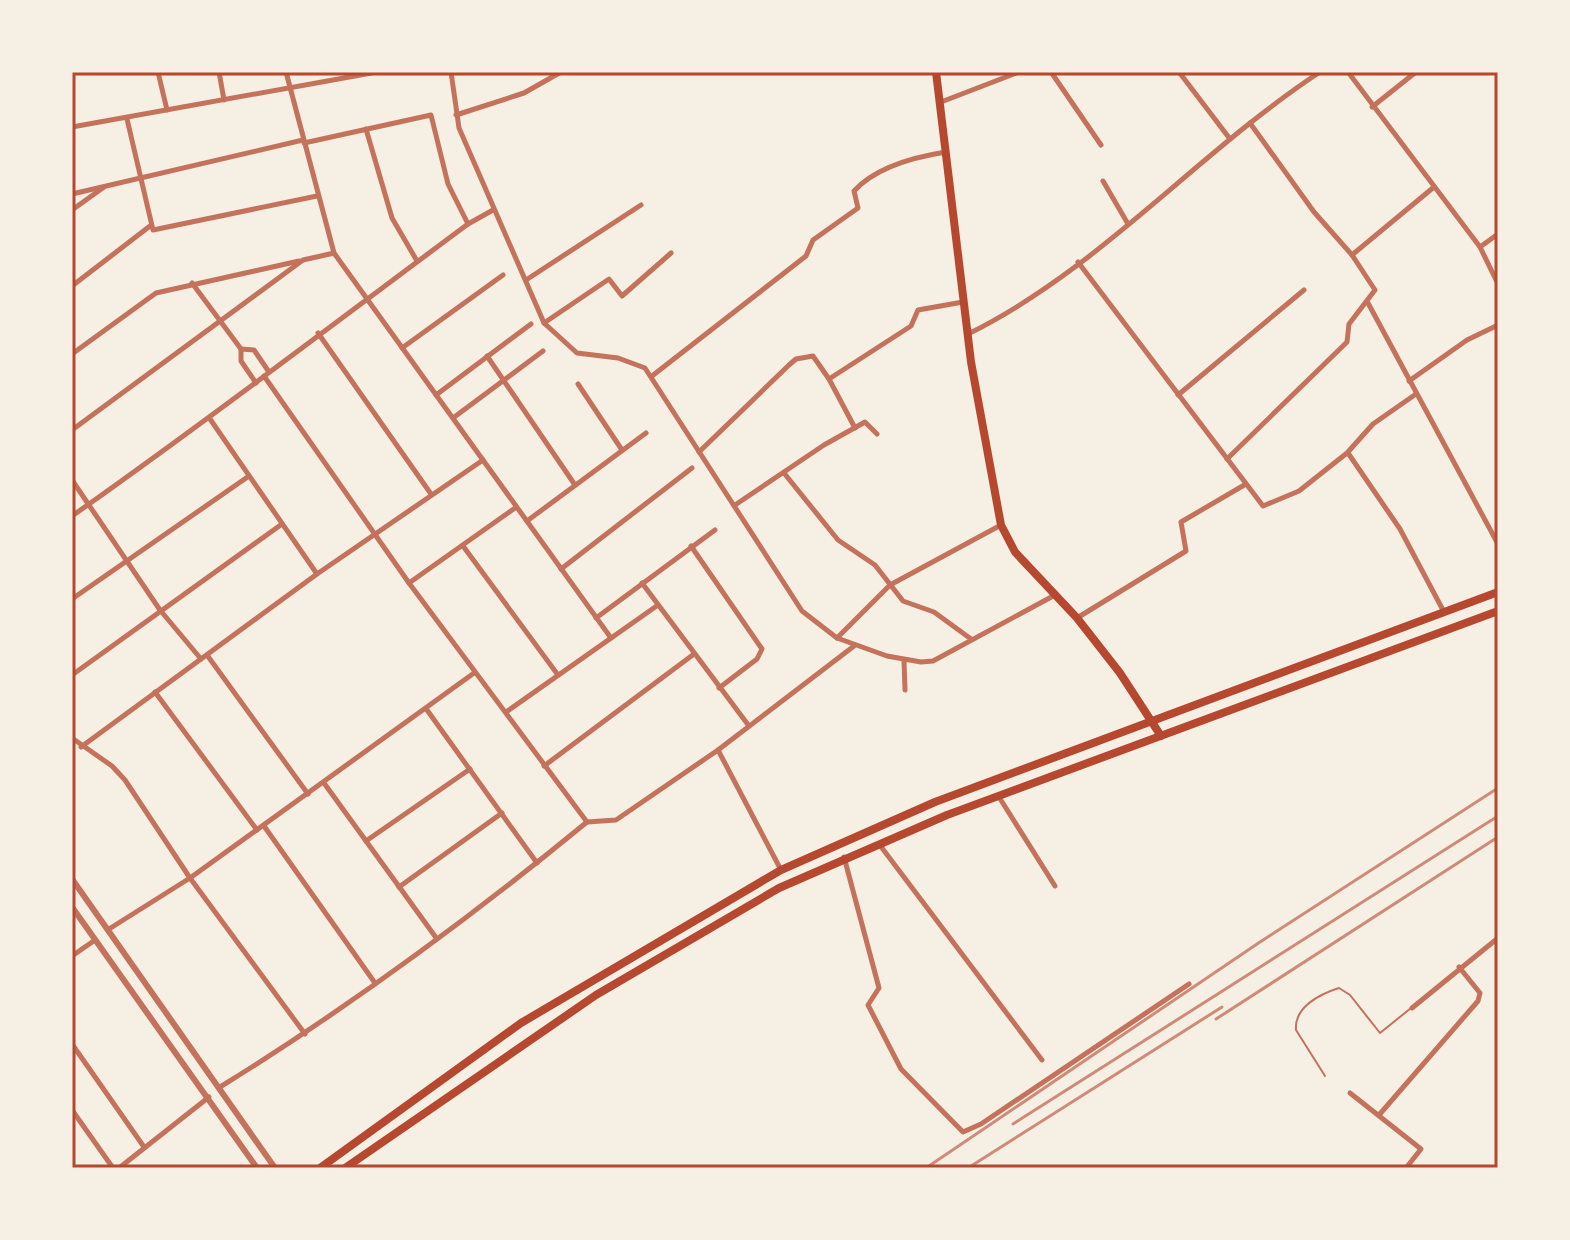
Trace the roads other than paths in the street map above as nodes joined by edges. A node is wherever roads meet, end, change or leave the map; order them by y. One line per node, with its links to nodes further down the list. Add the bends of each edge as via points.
1 (158, 72): 19 (street)
2 (219, 72): 16 (street)
3 (286, 72): 15 (street)
4 (377, 72): 14 (street)
5 (451, 72): 20 (street)
6 (561, 72): 20 (street, via 524,93)
7 (936, 72): 17 (main road)
8 (1019, 72): 17 (street)
9 (1051, 72): 27 (street)
10 (1179, 72): 25 (street)
11 (1320, 72): 22 (street)
12 (1348, 72): 18 (street)
13 (1416, 72): 18 (street)
14 (352, 74): 15 (street)
15 (289, 88): 16 (street); 26 (street)
16 (224, 100): 19 (street)
17 (940, 103): 28 (main road)
18 (1372, 107): 32 (street)
19 (167, 110): 21 (street)
20 (456, 115): 37 (street)
21 (127, 119): 23 (street); 29 (street)
22 (1250, 123): 25 (street); 45 (street)
23 (72, 127)
24 (366, 129): 26 (street); 38 (street, via 431,115 443,169); 47 (street, via 392,218)
25 (1230, 139): 39 (street)
26 (303, 141): 29 (street); 34 (street)
27 (1101, 145)
28 (946, 152): 56 (main road); 70 (street, via 899,163 863,183 854,191 858,208 813,240 809,254)
29 (138, 176): 31 (street); 40 (street)
30 (1103, 181): 39 (street)
31 (110, 183): 33 (street); 36 (street)
32 (1434, 187): 42 (street); 45 (street)
33 (72, 194)
34 (317, 196): 40 (street, via 157,231); 43 (street)
35 (641, 205): 50 (street)
36 (72, 210)
37 (491, 211): 38 (street); 50 (street)
38 (468, 224): 47 (street)
39 (1128, 224): 48 (street)
40 (150, 226): 53 (street)
41 (1498, 234): 42 (street)
42 (1480, 247): 52 (street)
43 (334, 253): 46 (street); 55 (street)
44 (671, 253): 59 (street, via 622,296 609,279)
45 (1352, 255): 57 (street, via 1375,290)
46 (303, 260): 51 (street); 58 (street)
47 (417, 261): 55 (street)
48 (1078, 262): 63 (street, via 1018,309); 78 (street)
49 (503, 275): 64 (street)
50 (526, 280): 59 (street)
51 (192, 283): 58 (street); 67 (street, via 156,293)
52 (1498, 284)
53 (72, 286)
54 (1304, 290): 78 (street)
55 (367, 299): 62 (street); 64 (street)
56 (964, 301): 63 (main road); 72 (street, via 918,310 911,326)
57 (1368, 303): 73 (street); 88 (street, via 1349,324 1347,342)
58 (217, 322): 65 (street); 82 (street)
59 (544, 323): 70 (street, via 577,353 631,361)
60 (531, 324): 68 (street)
61 (1498, 325): 73 (street)
62 (318, 333): 69 (street); 96 (street)
63 (968, 334): 103 (main road)
64 (402, 348): 77 (street)
65 (241, 349): 69 (street, via 254,350); 74 (street, via 241,361)
66 (543, 351): 71 (street)
67 (72, 354)
68 (487, 356): 71 (street); 77 (street)
69 (266, 374): 74 (street); 105 (street)
70 (652, 376): 86 (street)
71 (503, 379): 79 (street); 95 (street)
72 (829, 379): 81 (street); 86 (street, via 813,356 796,359)
73 (1409, 381): 76 (street)
74 (256, 383): 80 (street)
75 (578, 384): 85 (street)
76 (1416, 394): 87 (street, via 1373,424); 106 (street)
77 (436, 395): 79 (street)
78 (1178, 395): 88 (street)
79 (453, 418): 89 (street)
80 (210, 419): 92 (street); 97 (street)
81 (855, 428): 84 (street, via 870,423); 91 (street)
82 (72, 430)
83 (646, 433): 85 (street)
84 (877, 434)
85 (622, 450): 95 (street)
86 (699, 452): 98 (street)
87 (1347, 453): 94 (street, via 1299,491 1263,506); 121 (street, via 1400,529)
88 (1227, 459): 94 (street)
89 (483, 460): 96 (street); 99 (street)
90 (692, 468): 110 (street)
91 (784, 473): 98 (street); 114 (street, via 838,540 875,565)
92 (249, 476): 102 (street); 109 (street)
93 (72, 480): 97 (street)
94 (1246, 484): 123 (street, via 1181,522 1186,551)
95 (575, 485): 101 (street)
96 (431, 494): 105 (street)
97 (87, 505): 100 (street); 109 (street)
98 (735, 505): 125 (street, via 802,611)
99 (515, 508): 101 (street); 107 (street)
100 (72, 516)
101 (527, 521): 110 (street)
102 (282, 524): 111 (street); 119 (street)
103 (1001, 525): 114 (street); 116 (main road, via 1015,552)
104 (715, 530): 108 (street)
105 (375, 535): 111 (street); 112 (street)
106 (1498, 544)
107 (463, 546): 112 (street); 133 (street)
108 (691, 546): 113 (street); 134 (street, via 762,649 757,659)
109 (124, 560): 117 (street); 119 (street)
110 (561, 569): 122 (street)
111 (317, 574): 129 (street)
112 (409, 583): 131 (street)
113 (642, 583): 118 (street); 122 (street)
114 (890, 585): 125 (street); 126 (street, via 903,601 934,612)
115 (1498, 592): 121 (main road)
116 (1055, 595): 123 (main road); 126 (street)
117 (72, 599)
118 (658, 605): 124 (street); 128 (street)
119 (160, 610): 129 (street); 132 (street)
120 (1498, 611): 141 (main road)
121 (1444, 613): 139 (main road)
122 (596, 618): 124 (street)
123 (1077, 618): 139 (main road)
124 (611, 638): 133 (street)
125 (837, 638): 127 (street)
126 (971, 639): 130 (street, via 933,661)
127 (852, 648): 130 (street); 140 (street)
128 (694, 654): 134 (street); 145 (street)
129 (204, 657): 136 (street); 148 (street)
130 (904, 659): 135 (street)
131 (474, 672): 137 (street); 138 (street)
132 (72, 675)
133 (558, 675): 138 (street)
134 (719, 688): 140 (street)
135 (905, 690)
136 (155, 692): 143 (street); 153 (street)
137 (427, 710): 146 (street); 147 (street)
138 (506, 712): 145 (street)
139 (1155, 722): 141 (main road); 158 (main road, via 943,800)
140 (749, 726): 144 (street)
141 (1161, 736): 149 (main road)
142 (72, 738): 143 (street)
143 (81, 747): 159 (street, via 118,771)
144 (718, 750): 151 (street, via 611,823); 158 (street)
145 (544, 766): 151 (street)
146 (470, 769): 150 (street); 154 (street)
147 (324, 783): 148 (street); 154 (street)
148 (308, 794): 152 (street)
149 (999, 797): 155 (main road); 161 (street)
150 (502, 813): 157 (street); 162 (street)
151 (587, 822): 157 (street)
152 (264, 826): 153 (street); 171 (street)
153 (257, 830): 159 (street)
154 (366, 841): 162 (street)
155 (878, 843): 156 (main road); 181 (street)
156 (844, 857): 172 (street, via 879,988 868,1005 901,1069 965,1133); 174 (main road, via 779,888)
157 (537, 863): 166 (street)
158 (781, 870): 170 (main road)
159 (190, 878): 164 (street); 178 (street)
160 (72, 879): 164 (street)
161 (1055, 886)
162 (399, 887): 166 (street)
163 (72, 907): 167 (street)
164 (109, 929): 173 (street)
165 (1498, 938): 169 (street)
166 (437, 939): 171 (street)
167 (95, 940): 168 (street); 175 (street)
168 (72, 956)
169 (1459, 967): 176 (street); 187 (street, via 1480,993 1478,1001)
170 (587, 982): 174 (main road); 193 (main road, via 488,1045)
171 (375, 983): 178 (street)
172 (1189, 984)
173 (152, 993): 175 (street); 177 (street)
174 (596, 995): 194 (main road)
175 (139, 1001): 179 (street)
176 (1412, 1008): 182 (lane, via 1380,1033 1339,988 1310,1002 1300,1011 1296,1030)
177 (177, 1028): 179 (street); 183 (street)
178 (305, 1034): 183 (street)
179 (165, 1038): 185 (street)
180 (72, 1044): 188 (street)
181 (1042, 1060)
182 (1325, 1076)
183 (220, 1087): 192 (street)
184 (1350, 1093): 187 (street)
185 (209, 1097): 188 (street); 191 (street)
186 (72, 1110): 189 (street)
187 (1379, 1115): 195 (street, via 1421,1149)
188 (144, 1147): 190 (street)
189 (113, 1168)
190 (119, 1168)
191 (257, 1168)
192 (275, 1168)
193 (320, 1168)
194 (345, 1168)
195 (1406, 1168)

